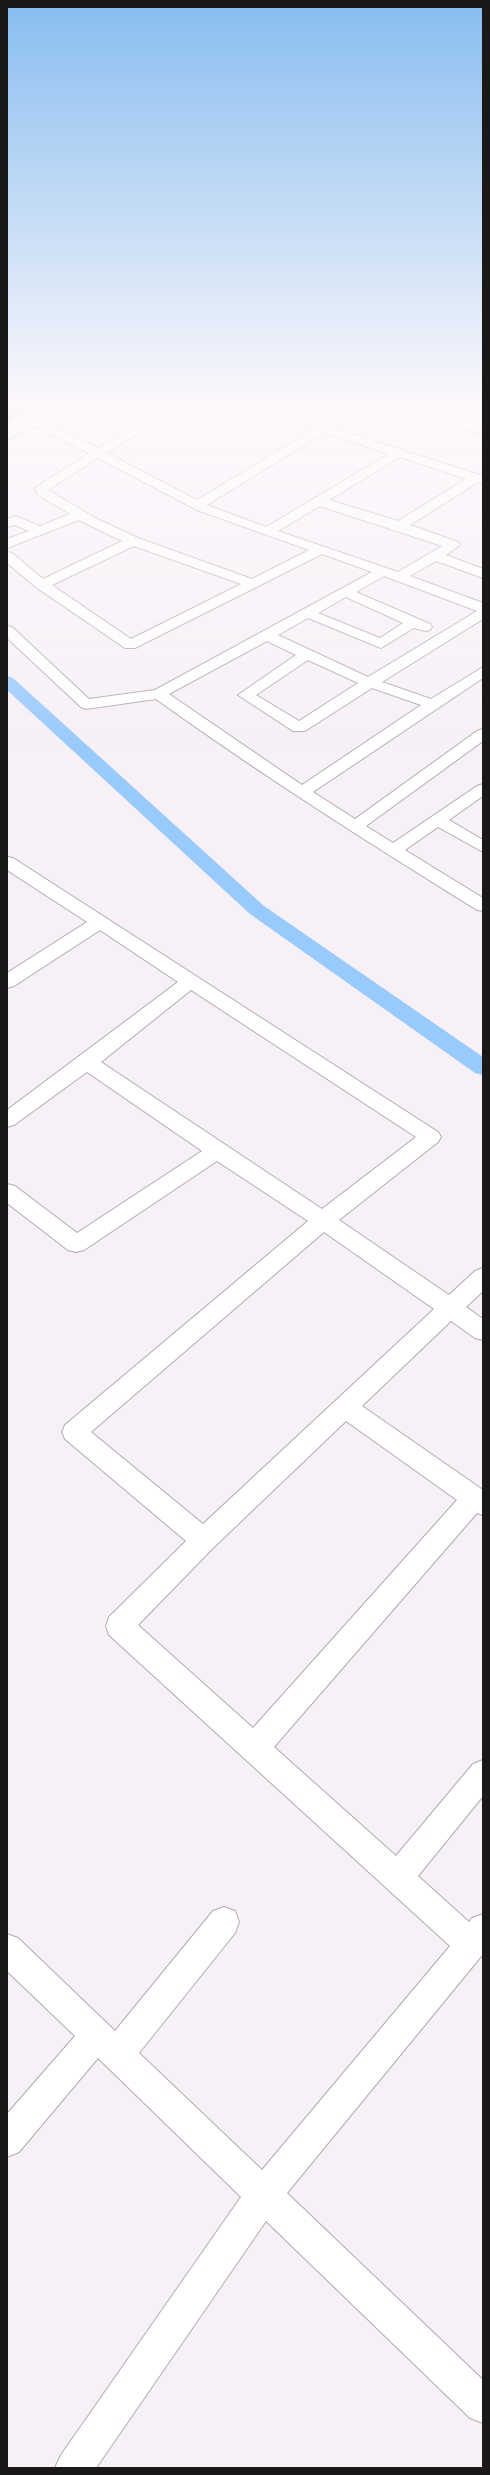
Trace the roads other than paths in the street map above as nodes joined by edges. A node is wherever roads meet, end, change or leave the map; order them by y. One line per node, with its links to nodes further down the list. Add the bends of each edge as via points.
1 (76, 516): 9 (street)
2 (83, 516): 11 (street)
3 (228, 516): 10 (street)
4 (294, 516): 10 (street)
5 (369, 516): 8 (street)
6 (416, 516): 8 (street)
7 (7, 523): 9 (street, via 15,520)
8 (400, 526): 15 (street, via 453,545)
9 (40, 530): 12 (street)
10 (268, 532): 13 (street)
11 (133, 541): 18 (street); 19 (street)
12 (7, 544)
13 (320, 549): 16 (street); 18 (street)
14 (7, 556): 19 (street)
15 (435, 556): 16 (street); 17 (street)
16 (391, 574): 20 (street); 21 (street)
17 (483, 574)
18 (251, 583): 19 (street, via 130,645)
19 (42, 585)
20 (345, 592): 22 (street); 24 (street)
21 (483, 608)
22 (307, 613): 24 (street, via 381,644); 26 (street)
23 (483, 613): 27 (street)
24 (413, 622): 27 (street)
25 (7, 630): 31 (street, via 86,704)
26 (267, 635): 28 (street); 31 (street)
27 (444, 635): 30 (street)
28 (307, 654): 30 (street); 30 (street, via 246,695 299,728)
29 (480, 675): 32 (street)
30 (372, 683): 32 (street)
31 (159, 694): 35 (street)
32 (432, 704): 35 (street)
33 (483, 734): 37 (street)
34 (483, 789): 36 (street)
35 (302, 792): 37 (street)
36 (438, 820): 38 (street); 39 (street)
37 (355, 826): 39 (street)
38 (483, 847)
39 (393, 851): 41 (street)
40 (7, 862): 42 (street)
41 (483, 906)
42 (99, 923): 43 (street); 44 (street)
43 (7, 982)
44 (190, 982): 45 (street); 49 (street, via 431,1137)
45 (87, 1062): 46 (street); 47 (street)
46 (7, 1120)
47 (217, 1151): 48 (street, via 76,1244); 49 (street)
48 (7, 1192)
49 (323, 1220): 51 (street); 55 (street, via 74,1432)
50 (483, 1277): 51 (street)
51 (449, 1309): 52 (street); 53 (street)
52 (483, 1331)
53 (345, 1407): 54 (street); 55 (street)
54 (479, 1501): 56 (street)
55 (204, 1540): 56 (street, via 119,1626)
56 (254, 1748): 58 (street)
57 (483, 1774): 58 (street)
58 (398, 1877): 60 (street)
59 (224, 1922): 62 (street)
60 (477, 1937): 64 (street)
61 (7, 1949): 62 (street)
62 (107, 2044): 63 (street); 64 (street)
63 (7, 2140)
64 (264, 2194): 65 (street); 66 (street)
65 (483, 2405)
66 (74, 2468)

